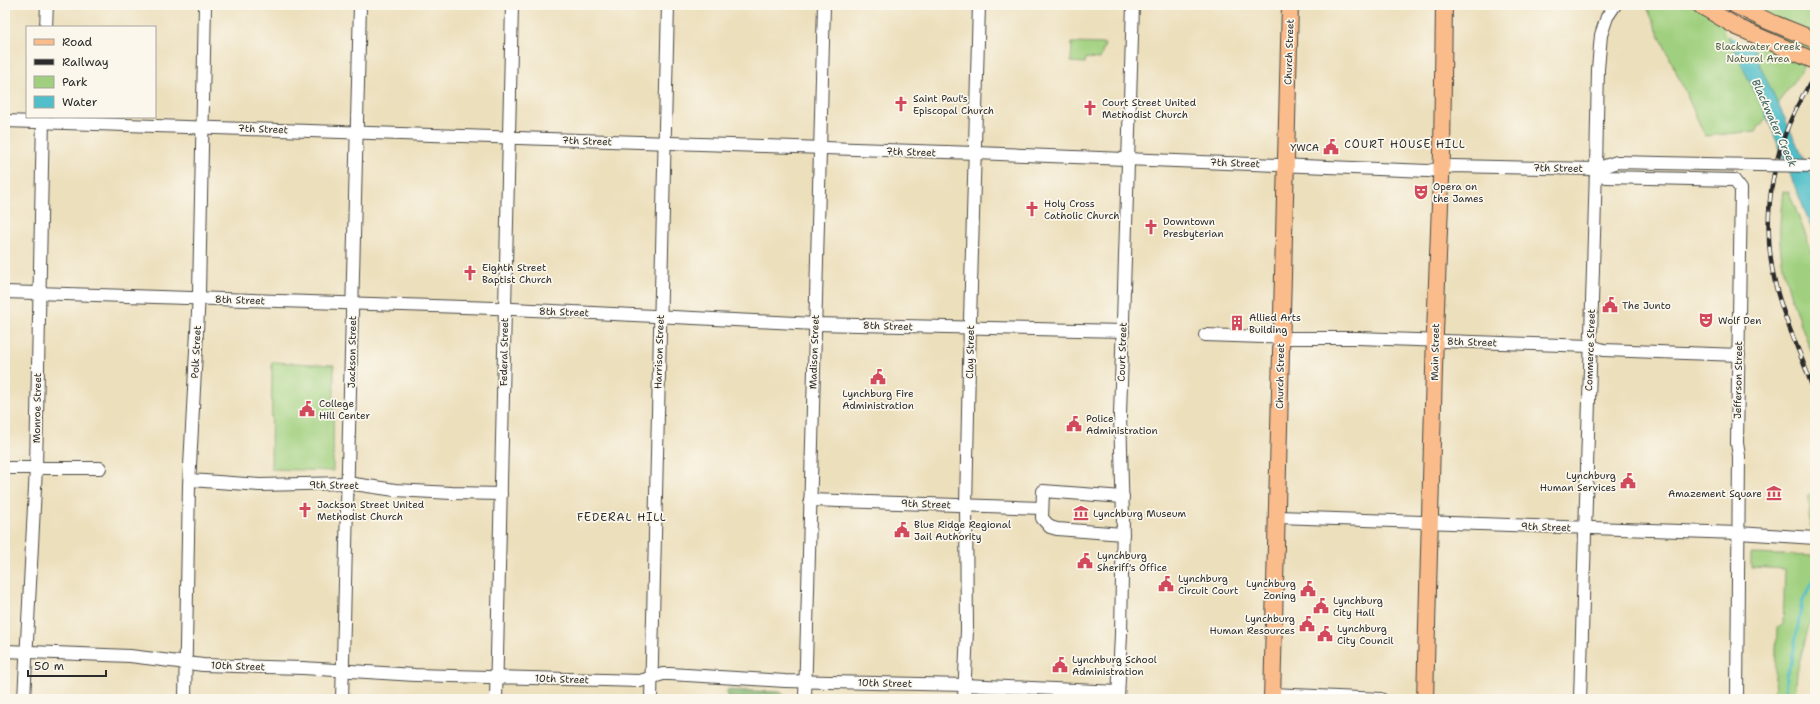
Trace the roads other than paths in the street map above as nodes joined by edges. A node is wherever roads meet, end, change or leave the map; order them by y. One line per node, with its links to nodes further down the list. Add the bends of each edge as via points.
1 (47, 5): 14 (street)
2 (205, 5): 19 (street, Polk Street)
3 (360, 5): 20 (street, Jackson Street)
4 (512, 5): 21 (street, Federal Street)
5 (668, 5): 22 (street, Harrison Street)
6 (824, 5): 23 (street, Madison Street)
7 (979, 5): 24 (street, Clay Street)
8 (1133, 5): 25 (street, Court Street)
9 (1290, 5): 26 (main road, Church Street)
10 (1444, 5): 28 (main road, Main Street)
11 (1616, 5): 29 (street, Commerce Street, via 1607,17 1601,35)
12 (1700, 5): 16 (main road, via 1744,30)
13 (1735, 5): 15 (main road, via 1768,22)
14 (46, 26)
15 (1815, 40)
16 (1815, 61)
17 (42, 120): 18 (street, 7th Street); 19 (street, 7th Street); 31 (street, Monroe Street)
18 (5, 121)
19 (203, 127): 20 (street, 7th Street); 32 (street, Polk Street)
20 (356, 132): 21 (street, 7th Street); 33 (street, Jackson Street)
21 (508, 138): 22 (street, 7th Street); 34 (street, Federal Street)
22 (665, 144): 23 (street, 7th Street); 35 (street, Harrison Street)
23 (820, 149): 24 (street, 7th Street); 36 (street, Madison Street)
24 (976, 153): 25 (street, 7th Street); 37 (street, Clay Street)
25 (1129, 159): 26 (street, 7th Street); 38 (street, Court Street)
26 (1286, 165): 28 (street, 7th Street, via 1428,171); 40 (main road, Church Street)
27 (1815, 166): 29 (street, 7th Street, bridge, via 1617,162)
28 (1441, 168): 29 (street, 7th Street, via 1453,166); 41 (main road, Main Street)
29 (1596, 169): 42 (street, Commerce Street); 43 (street, Jefferson Street, via 1606,178 1734,180 1740,188)
30 (5, 292): 31 (street, 8th Street)
31 (40, 293): 32 (street, 8th Street); 45 (street, Monroe Street)
32 (198, 298): 33 (street, 8th Street); 47 (street, Polk Street)
33 (353, 304): 34 (street, 8th Street); 48 (street, Jackson Street)
34 (504, 309): 35 (street, 8th Street); 49 (street, Federal Street)
35 (660, 316): 36 (street, 8th Street); 65 (street, Harrison Street)
36 (815, 324): 37 (street, 8th Street); 51 (street, Madison Street)
37 (970, 327): 38 (street, 8th Street); 52 (street, Clay Street)
38 (1123, 331): 50 (street, Court Street, via 1120,415)
39 (1205, 335): 40 (street, 8th Street)
40 (1281, 338): 41 (street, 8th Street); 54 (main road, Church Street)
41 (1435, 340): 42 (street, 8th Street); 55 (main road, Main Street)
42 (1590, 346): 43 (street, 8th Street, via 1604,350); 56 (street, Commerce Street)
43 (1739, 355): 57 (street, Jefferson Street)
44 (5, 468): 45 (street)
45 (36, 468): 46 (street); 61 (street, Monroe Street)
46 (100, 468)
47 (190, 480): 48 (street, 9th Street, via 260,485); 62 (street, Polk Street)
48 (347, 483): 49 (street, 9th Street, via 395,490); 63 (street, Jackson Street)
49 (501, 494): 64 (street, Federal Street)
50 (1123, 497): 53 (street, via 1043,491); 58 (street, Court Street)
51 (810, 500): 52 (street, 9th Street); 66 (street, Madison Street)
52 (966, 506): 53 (street, 9th Street); 67 (street, Clay Street)
53 (1042, 508): 58 (street, via 1042,518 1050,527)
54 (1278, 517): 55 (street, 9th Street); 69 (main road, Church Street)
55 (1430, 522): 56 (street, 9th Street); 78 (main road, Main Street)
56 (1585, 528): 57 (street, 9th Street); 79 (street, Commerce Street)
57 (1738, 533): 59 (street, 9th Street); 80 (street, Jefferson Street)
58 (1123, 534): 68 (street, Court Street)
59 (1810, 538)
60 (5, 651): 61 (street, 10th Street)
61 (26, 652): 62 (street, 10th Street, via 130,656); 70 (street, Monroe Street)
62 (187, 662): 63 (street, 10th Street); 71 (street, Polk Street)
63 (342, 672): 64 (street, 10th Street); 72 (street, Jackson Street)
64 (497, 677): 65 (street, 10th Street, via 635,681); 73 (street, Federal Street)
65 (651, 678): 66 (street, 10th Street, via 670,674); 74 (street, Harrison Street)
66 (805, 681): 67 (street, 10th Street); 75 (street, Madison Street)
67 (965, 685): 68 (street, 10th Street); 76 (street, Clay Street)
68 (1118, 696)
69 (1272, 697): 77 (street)
70 (24, 699)
71 (185, 699)
72 (342, 699)
73 (496, 699)
74 (650, 699)
75 (805, 699)
76 (964, 699)
77 (1381, 699)
78 (1425, 699)
79 (1580, 699)
80 (1737, 699)

